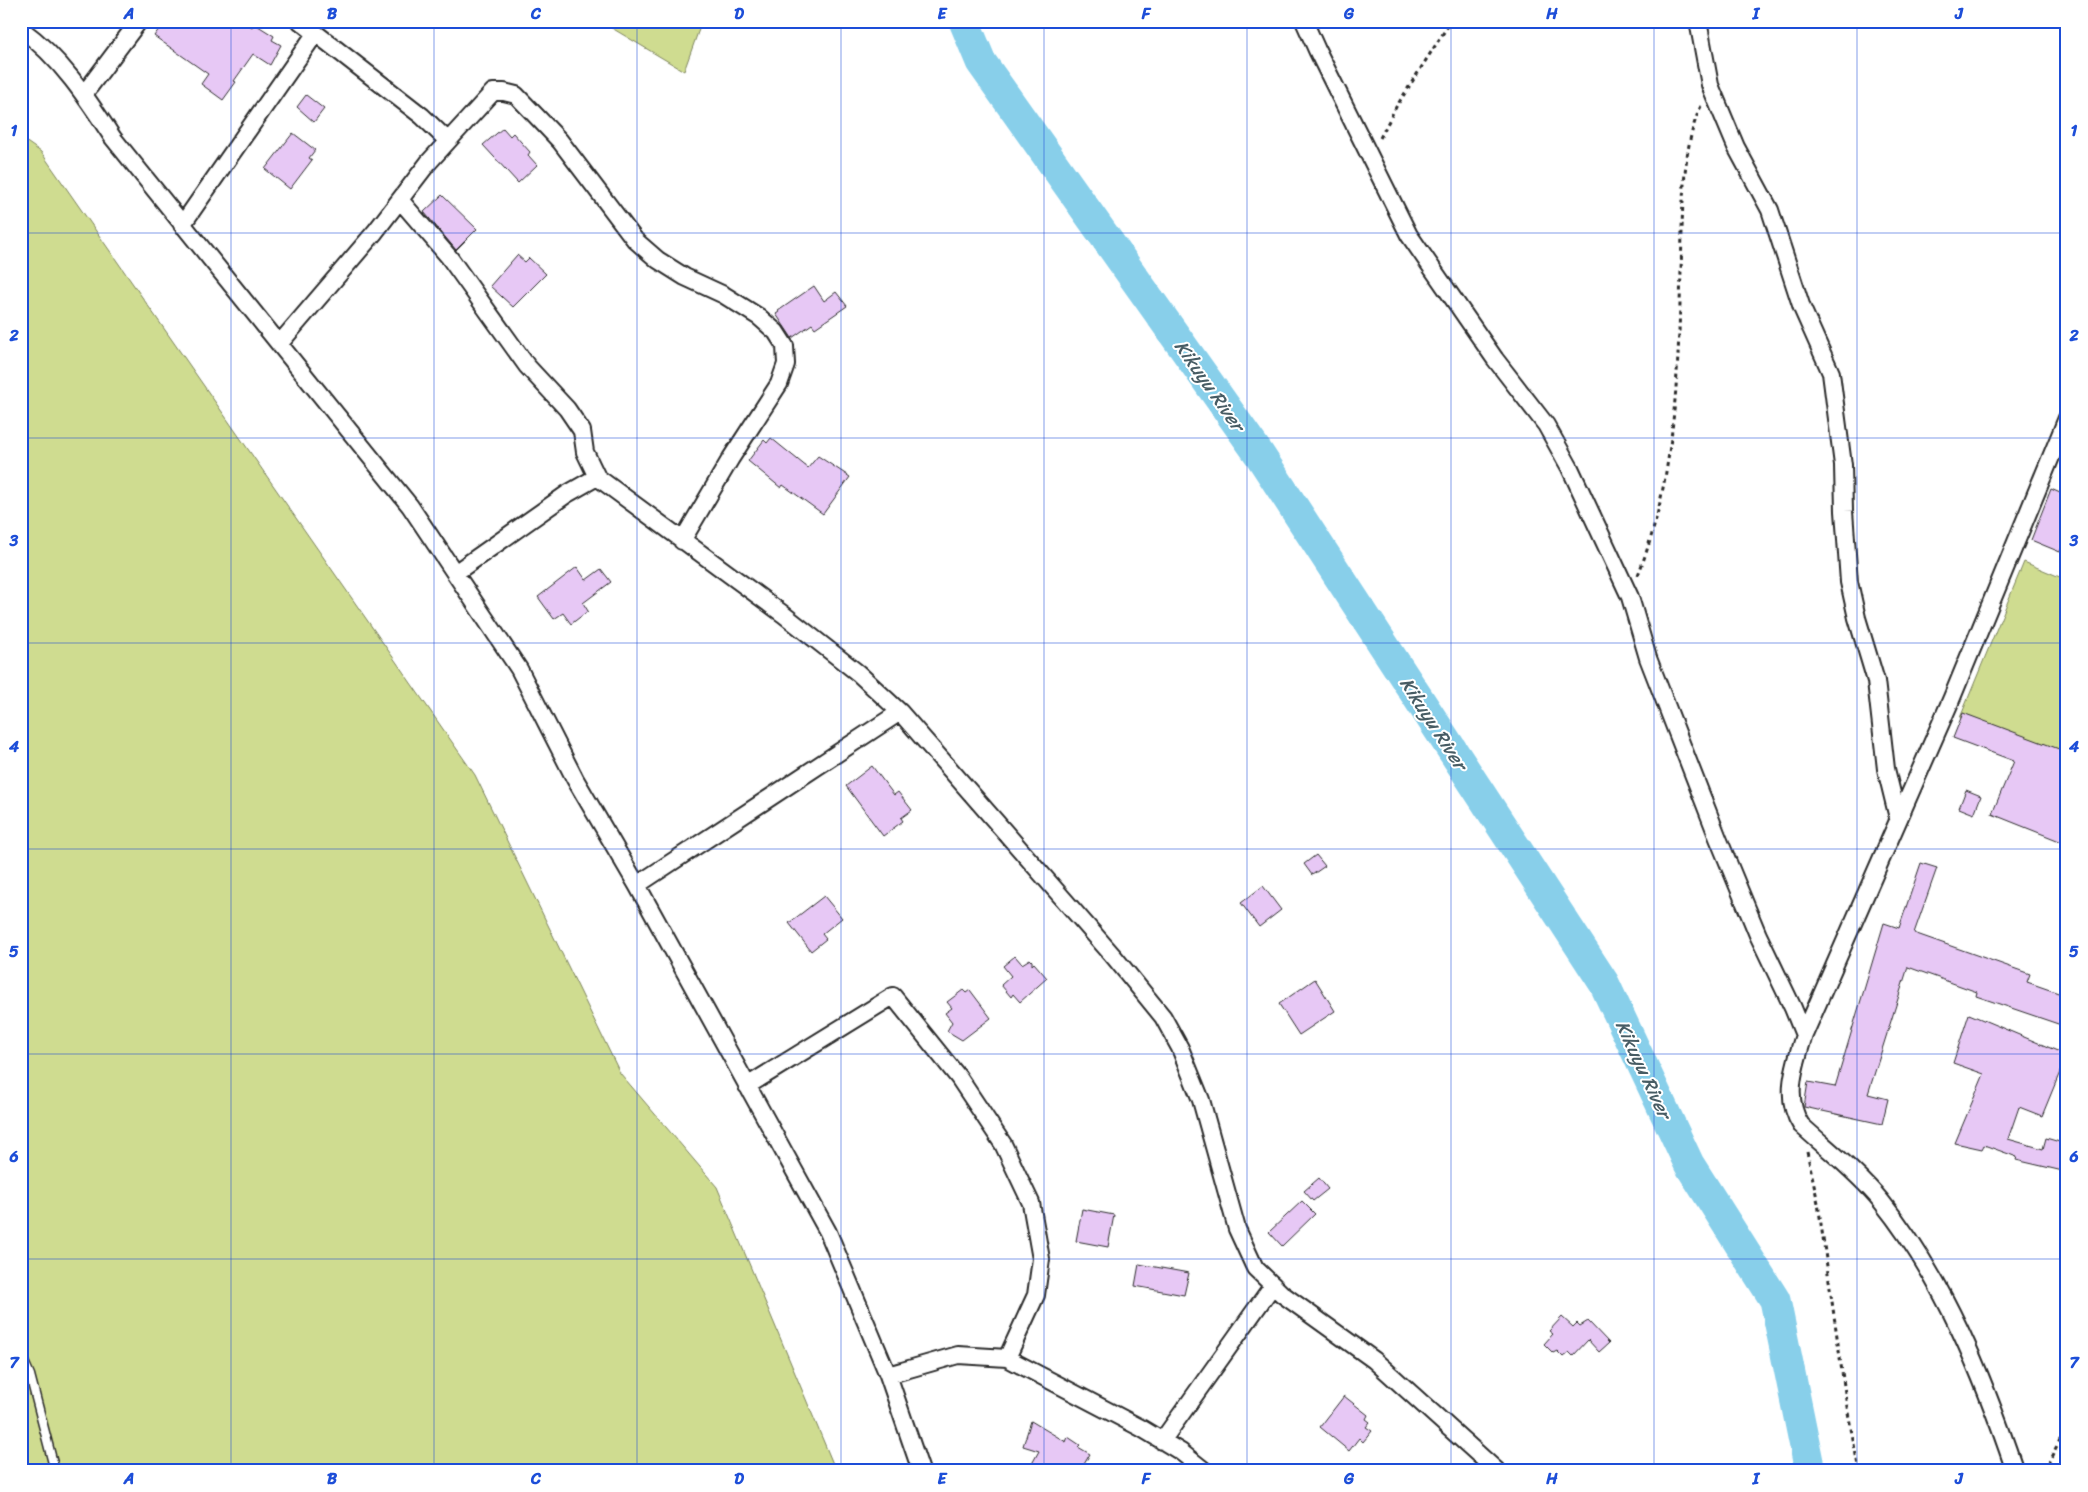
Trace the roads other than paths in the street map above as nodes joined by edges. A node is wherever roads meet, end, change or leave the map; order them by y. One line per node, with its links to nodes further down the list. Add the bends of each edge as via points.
1 (139, 21): 7 (street)
2 (300, 21): 6 (street)
3 (1304, 21): 19 (street, via 1409,235 1546,426 1570,468 1630,596 1648,658 1718,838)
4 (1698, 21): 17 (street, via 1710,85 1736,147 1770,210 1802,308 1831,373 1844,465 1849,582 1856,618 1876,681 1886,769)
5 (21, 29): 7 (street, via 39,42)
6 (315, 34): 8 (street, via 422,116); 10 (street)
7 (84, 94): 10 (street, via 113,138)
8 (448, 141): 9 (street); 14 (street, via 492,92 516,95 560,141 635,240 684,277 724,295 759,317 776,332 785,346 786,364 779,384)
9 (400, 200): 11 (street); 13 (street, via 449,257 527,366 567,409 582,431 585,452)
10 (182, 224): 11 (street)
11 (280, 343): 15 (street, via 410,506)
12 (2067, 418): 17 (street)
13 (597, 476): 14 (street); 15 (street)
14 (682, 541): 16 (street, via 783,614 858,673)
15 (455, 573): 18 (street, via 519,669)
16 (900, 712): 18 (street); 21 (street, via 1163,1017 1180,1048 1201,1100 1237,1229 1254,1268)
17 (1898, 818): 19 (street)
18 (637, 886): 20 (street)
19 (1804, 1035): 30 (street, via 1791,1086 1794,1114 1801,1125 1880,1199 1921,1255 1962,1332)
20 (748, 1086): 23 (street, via 893,996 959,1078 1004,1144 1031,1203 1041,1259 1036,1295); 24 (street, via 828,1232)
21 (1273, 1285): 25 (street); 29 (street, via 1374,1360)
22 (21, 1356): 26 (lane, via 30,1376)
23 (1007, 1358): 24 (street, via 958,1354); 25 (street)
24 (888, 1375): 27 (street)
25 (1162, 1441): 28 (street)
26 (55, 1471)
27 (921, 1471)
28 (1205, 1471)
29 (1497, 1471)
30 (2016, 1471)

